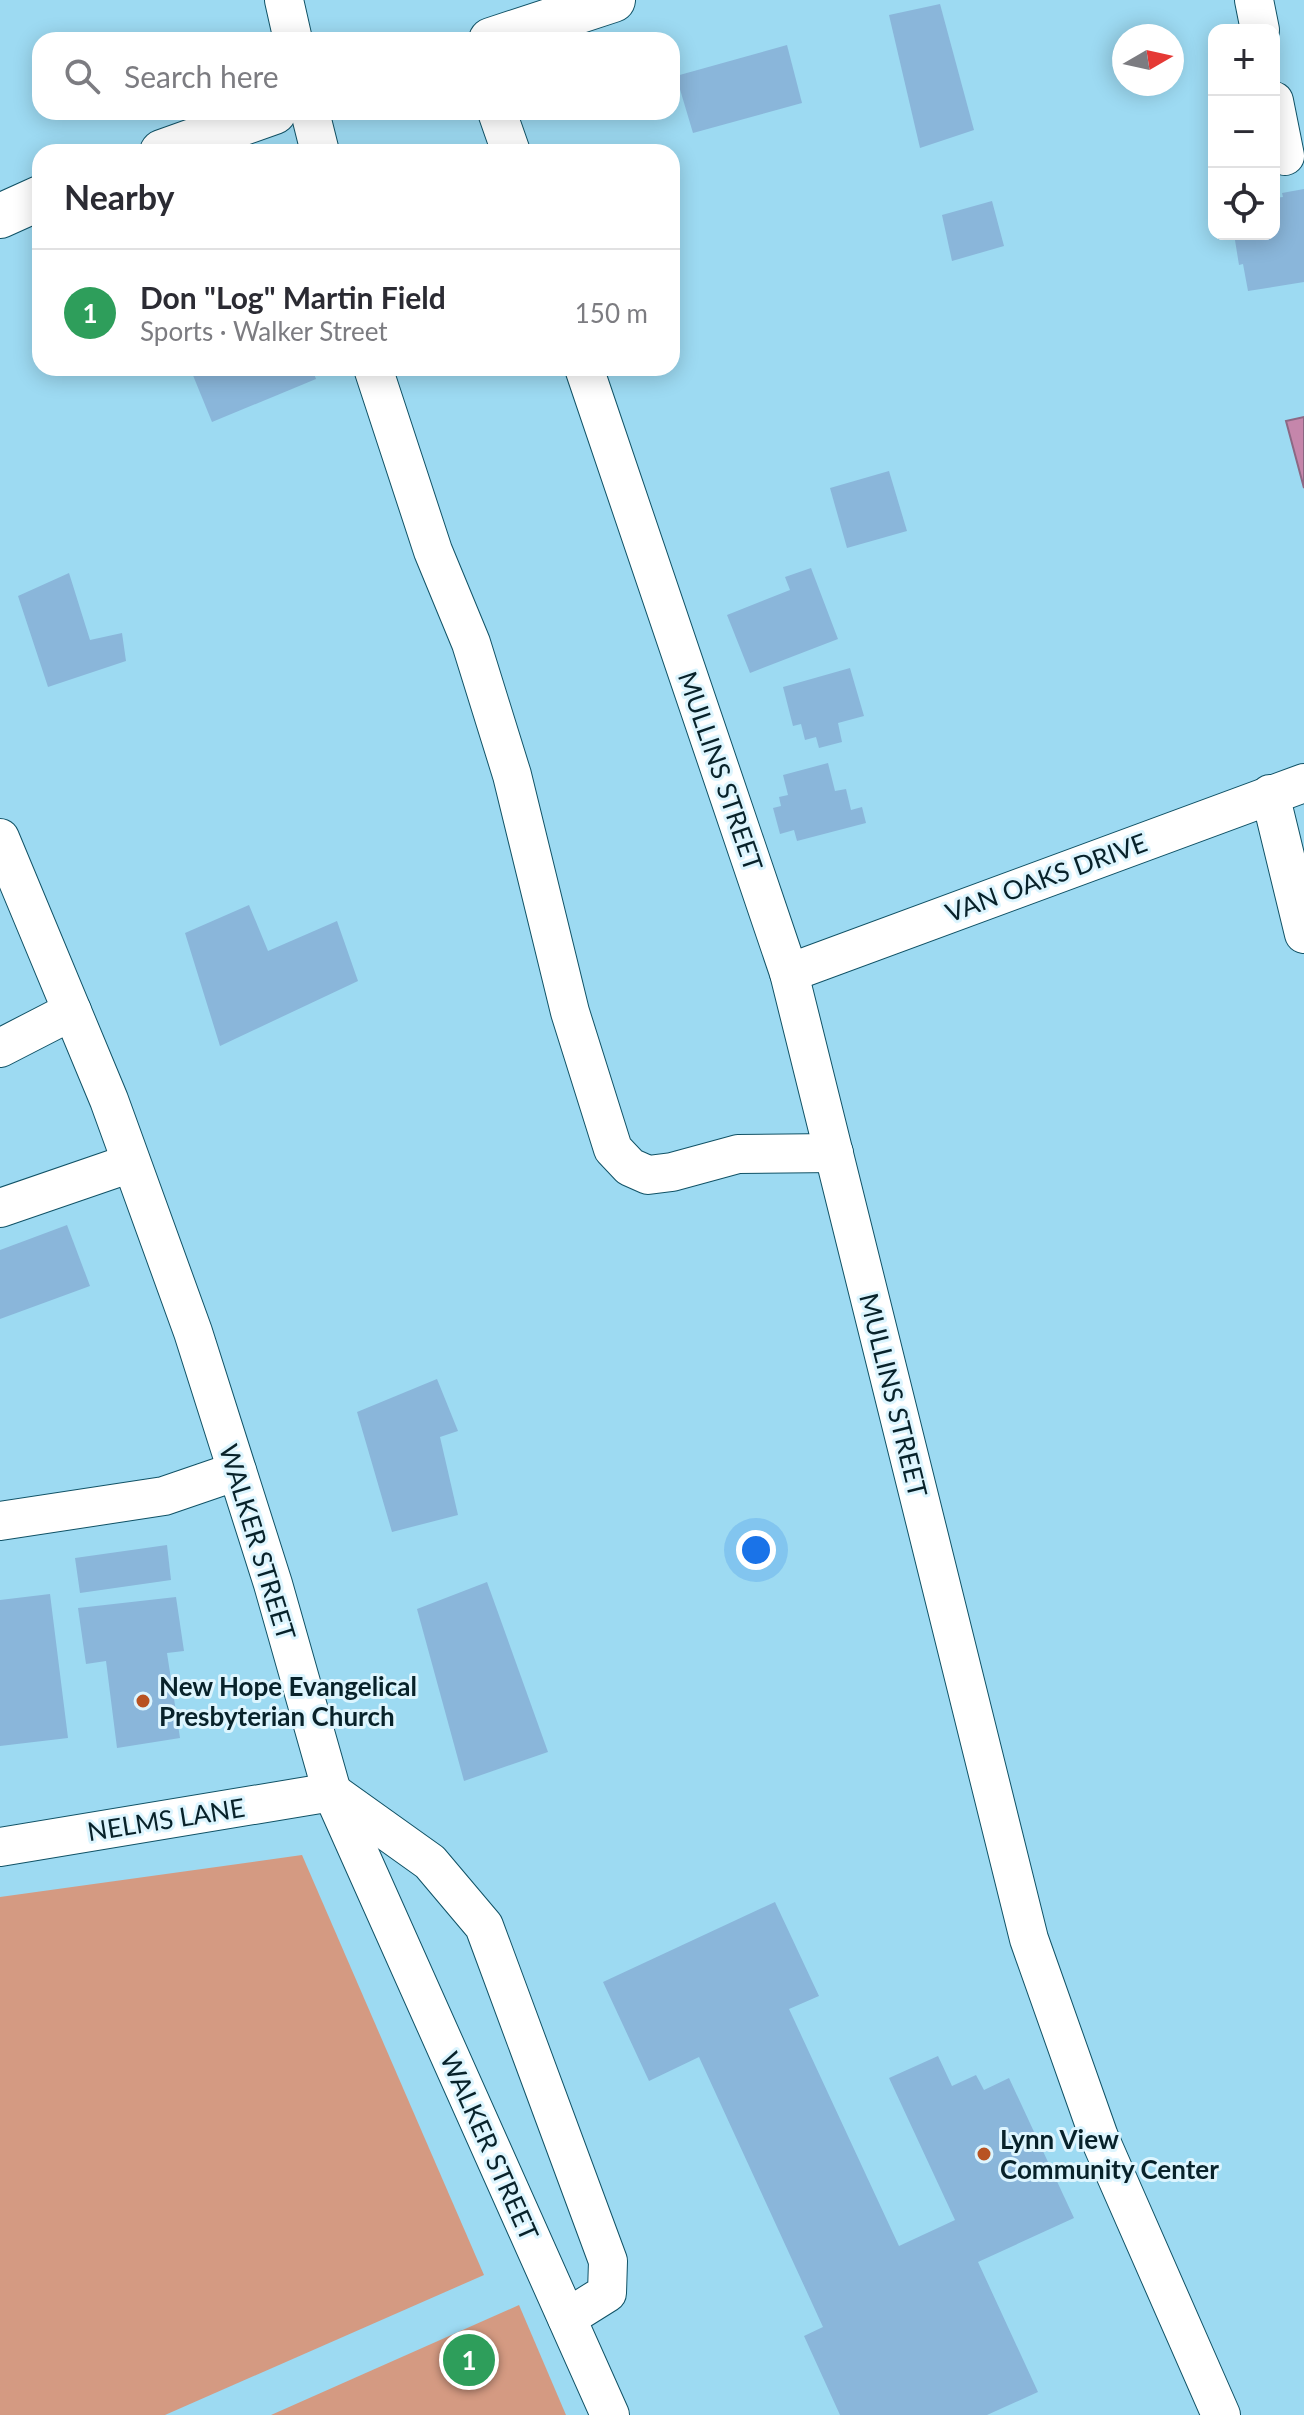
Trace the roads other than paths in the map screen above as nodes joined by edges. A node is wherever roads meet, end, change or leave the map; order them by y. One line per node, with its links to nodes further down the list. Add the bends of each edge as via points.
1 (284, 0): 5 (street)
2 (613, 0): 6 (main road)
3 (1254, 0): 4 (street)
4 (1259, 24)
5 (291, 32)
6 (515, 32)
7 (252, 120): 11 (main road)
8 (312, 120): 12 (street)
9 (500, 120): 13 (street)
10 (1280, 131): 14 (street)
11 (184, 144)
12 (318, 144)
13 (508, 144)
14 (1285, 156)
15 (32, 202): 16 (main road)
16 (0, 216)
17 (376, 376): 25 (street, via 512,775 570,1012 613,1149 630,1167 648,1175 738,1154)
18 (587, 376): 22 (street, MULLINS STREET)
19 (1287, 788): 21 (street); 22 (street, VAN OAKS DRIVE)
20 (0, 838): 23 (street, WALKER STREET)
21 (1304, 934)
22 (789, 973): 25 (street, MULLINS STREET)
23 (72, 1011): 24 (street); 26 (street, WALKER STREET)
24 (0, 1048)
25 (834, 1153): 34 (street, MULLINS STREET, via 1029,1939 1099,2137)
26 (131, 1163): 27 (street); 28 (street, WALKER STREET)
27 (0, 1208)
28 (237, 1471): 29 (street, via 164,1496); 30 (street, WALKER STREET)
29 (0, 1521)
30 (332, 1792): 31 (street, NELMS LANE); 32 (street, WALKER STREET); 32 (street, via 430,1862 484,1926 608,2261 607,2293)
31 (0, 1847)
32 (567, 2318): 33 (street, WALKER STREET)
33 (610, 2415)
34 (1221, 2415)

